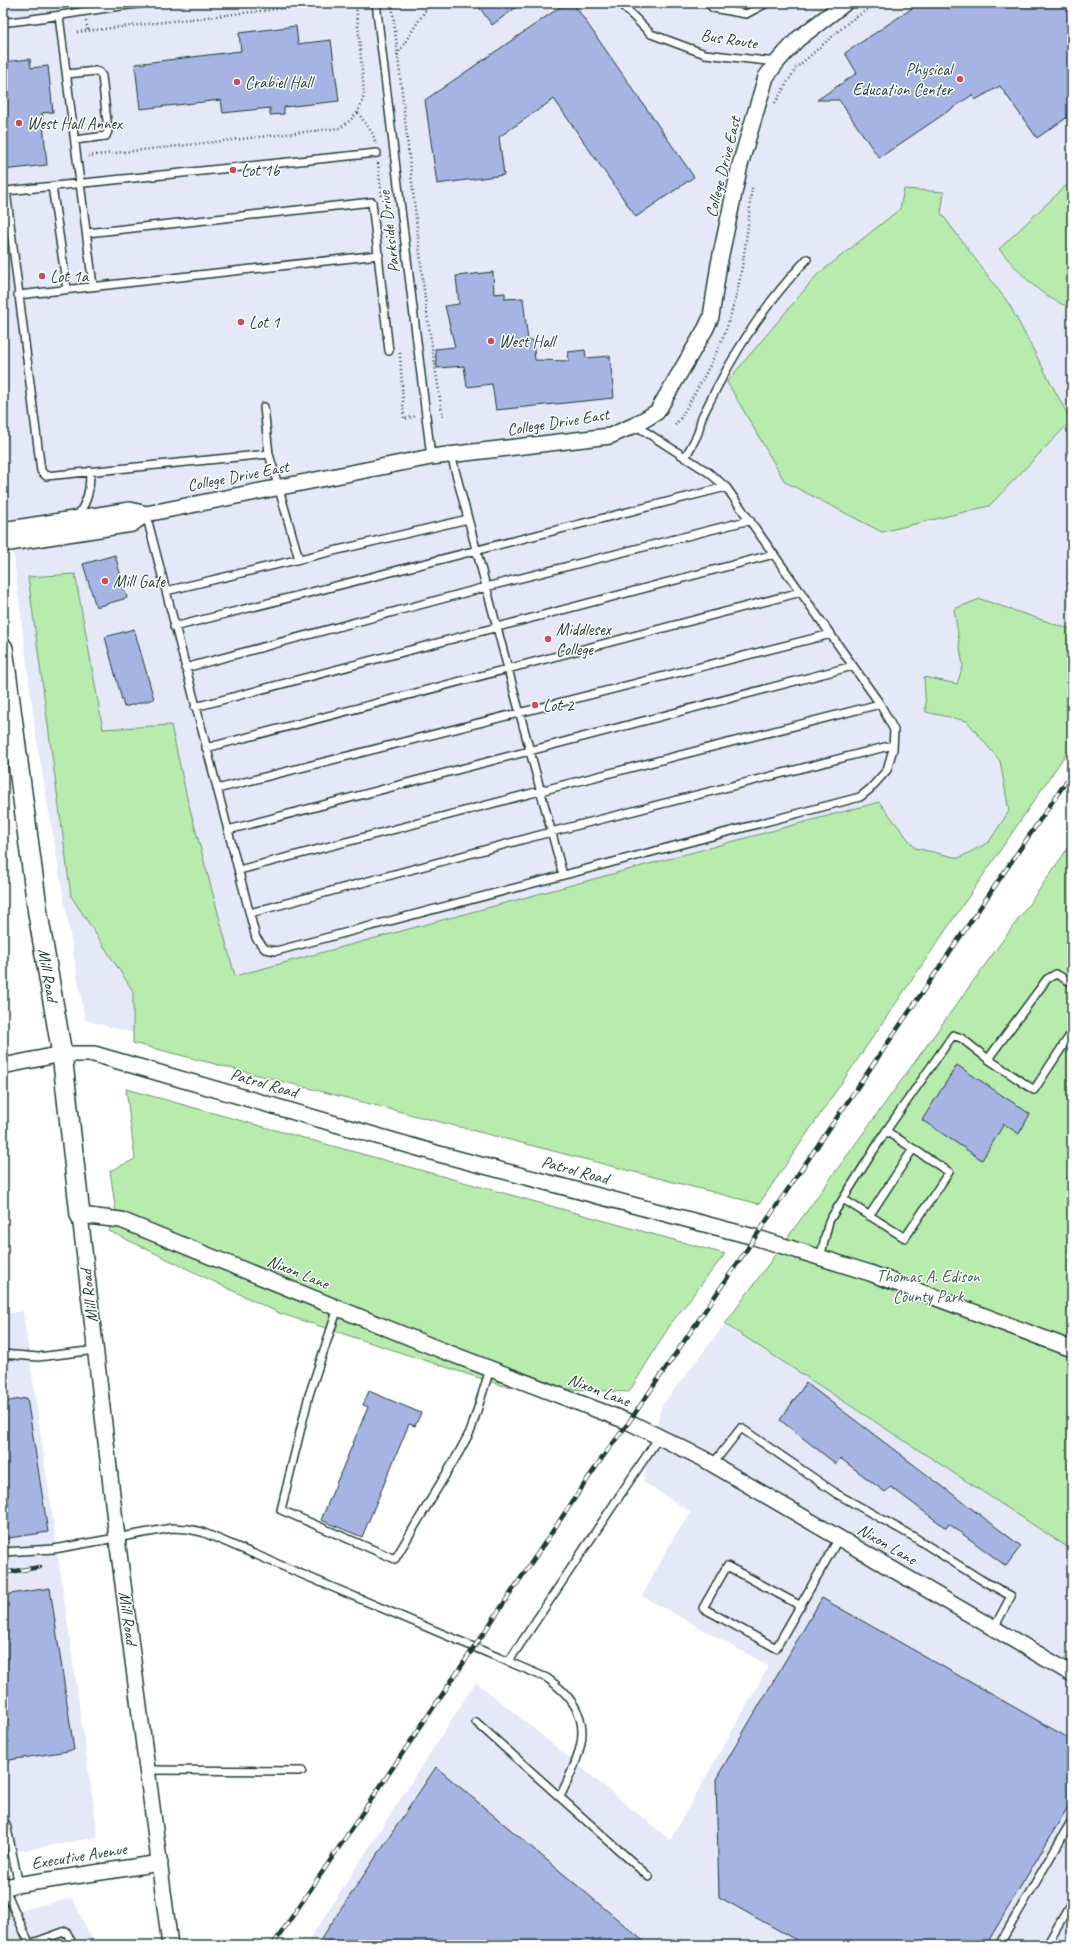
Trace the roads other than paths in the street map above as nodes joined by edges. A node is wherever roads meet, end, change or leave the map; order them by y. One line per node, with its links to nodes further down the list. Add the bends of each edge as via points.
1 (146, 3): 6 (lane)
2 (376, 3): 28 (lane, Parkside Drive)
3 (620, 3): 11 (lane, Bus Route, via 651,34 705,54)
4 (708, 3): 8 (lane, via 713,8 746,14)
5 (767, 3): 8 (lane)
6 (107, 5): 9 (lane)
7 (839, 5): 11 (street, College Drive East, via 798,39)
8 (755, 6)
9 (59, 16): 10 (lane); 12 (lane)
10 (6, 21)
11 (777, 62): 25 (street, College Drive East, via 766,77 740,164 711,317 657,412)
12 (67, 74): 13 (lane); 13 (lane, via 96,71 102,76 108,131 106,136)
13 (75, 140): 15 (lane)
14 (377, 153): 15 (lane)
15 (81, 184): 16 (lane); 17 (lane)
16 (52, 186): 21 (lane); 22 (lane, via 6,192)
17 (87, 233): 18 (lane, via 372,202); 20 (lane)
18 (379, 255): 20 (lane); 23 (lane)
19 (807, 259): 29 (lane, via 758,317 732,358 702,415 698,432)
20 (93, 286): 21 (lane)
21 (67, 289): 22 (lane)
22 (18, 294): 30 (lane, via 41,472 46,476)
23 (389, 351)
24 (264, 407): 26 (lane)
25 (635, 425): 27 (street, College Drive East, via 610,436); 29 (lane)
26 (269, 454): 30 (lane); 31 (lane)
27 (450, 455): 28 (street, College Drive East); 35 (lane)
28 (431, 457): 31 (street, College Drive East)
29 (685, 458): 32 (lane)
30 (90, 471): 34 (lane, via 90,489 86,504)
31 (279, 487): 33 (street, College Drive East); 42 (lane)
32 (726, 487): 37 (lane); 40 (lane)
33 (146, 514): 36 (street, College Drive East, via 130,510); 44 (lane)
34 (76, 519): 36 (street, College Drive East); 38 (street, College Drive East)
35 (468, 519): 40 (lane); 42 (lane)
36 (109, 520): 39 (street, College Drive East)
37 (750, 520): 41 (lane); 43 (lane)
38 (3, 530)
39 (3, 544)
40 (475, 550): 43 (lane); 46 (lane)
41 (774, 554): 45 (lane); 47 (lane)
42 (299, 559): 44 (lane)
43 (486, 587): 47 (lane); 51 (lane)
44 (166, 592): 46 (lane)
45 (801, 592): 48 (lane); 52 (lane)
46 (174, 627): 51 (lane)
47 (496, 628): 52 (lane); 54 (lane)
48 (831, 634): 50 (lane); 55 (lane)
49 (3, 648): 68 (street, Mill Road, via 38,914)
50 (853, 666): 53 (lane); 58 (lane)
51 (185, 668): 54 (lane)
52 (508, 669): 55 (lane); 57 (lane)
53 (880, 704): 56 (lane, via 894,730); 60 (lane)
54 (195, 707): 57 (lane)
55 (518, 712): 58 (lane); 59 (lane)
56 (893, 745): 62 (lane); 64 (lane, via 887,770 860,797)
57 (206, 748): 59 (lane)
58 (529, 752): 60 (lane); 61 (lane)
59 (217, 789): 61 (lane)
60 (540, 791): 62 (lane); 63 (lane)
61 (228, 830): 63 (lane)
62 (551, 832): 64 (lane); 65 (lane)
63 (238, 870): 65 (lane)
64 (563, 875): 65 (lane, via 276,952 265,949 256,938)
65 (250, 913)
66 (1072, 983): 69 (lane, via 1056,974 1047,979)
67 (1072, 1032): 69 (lane, via 1034,1090)
68 (62, 1054): 70 (street, Patrol Road); 74 (street, Mill Road); 76 (street, Patrol Road, via 94,1054 439,1154 754,1237)
69 (988, 1059): 71 (lane, via 961,1038 953,1035)
70 (3, 1066)
71 (886, 1131): 72 (lane); 73 (lane)
72 (913, 1149): 75 (lane); 75 (lane, via 949,1172 905,1238)
73 (843, 1199): 75 (lane); 76 (lane, via 829,1221)
74 (80, 1214): 77 (street, Nixon Lane, via 120,1220); 79 (street, Mill Road)
75 (869, 1216)
76 (820, 1258): 78 (street, Patrol Road, via 870,1273)
77 (338, 1308): 81 (street, Nixon Lane); 81 (lane, via 309,1395 281,1510 395,1559 471,1430)
78 (1072, 1349)
79 (96, 1350): 80 (lane, via 38,1357); 84 (street, Mill Road)
80 (3, 1354)
81 (490, 1369): 82 (street, Nixon Lane, via 629,1422)
82 (659, 1437): 83 (street, Nixon Lane); 89 (lane)
83 (712, 1464): 85 (street, Nixon Lane); 88 (lane, via 741,1428 838,1494 1010,1596)
84 (117, 1538): 86 (lane, via 54,1549); 89 (lane, via 172,1528 202,1532); 92 (street, Mill Road)
85 (839, 1538): 87 (lane); 88 (street, Nixon Lane)
86 (3, 1552)
87 (801, 1606): 87 (lane, via 776,1648 703,1608 727,1566)
88 (994, 1628): 90 (street, Nixon Lane)
89 (509, 1661): 94 (lane, via 547,1678 562,1688 574,1704 581,1720 582,1741 579,1757)
90 (1072, 1674)
91 (476, 1722): 94 (lane)
92 (148, 1770): 93 (lane); 97 (street, Mill Road)
93 (302, 1771)
94 (560, 1797): 98 (lane)
95 (1072, 1820): 105 (lane)
96 (3, 1825): 99 (lane, via 6,1824)
97 (160, 1863): 99 (street, Executive Avenue); 104 (street, Mill Road)
98 (649, 1877)
99 (19, 1885): 100 (street, Executive Avenue)
100 (3, 1887): 102 (lane)
101 (1072, 1902): 106 (lane)
102 (30, 1944): 103 (lane, via 66,1931)
103 (73, 1945)
104 (170, 1945)
105 (999, 1945)
106 (1047, 1945)

